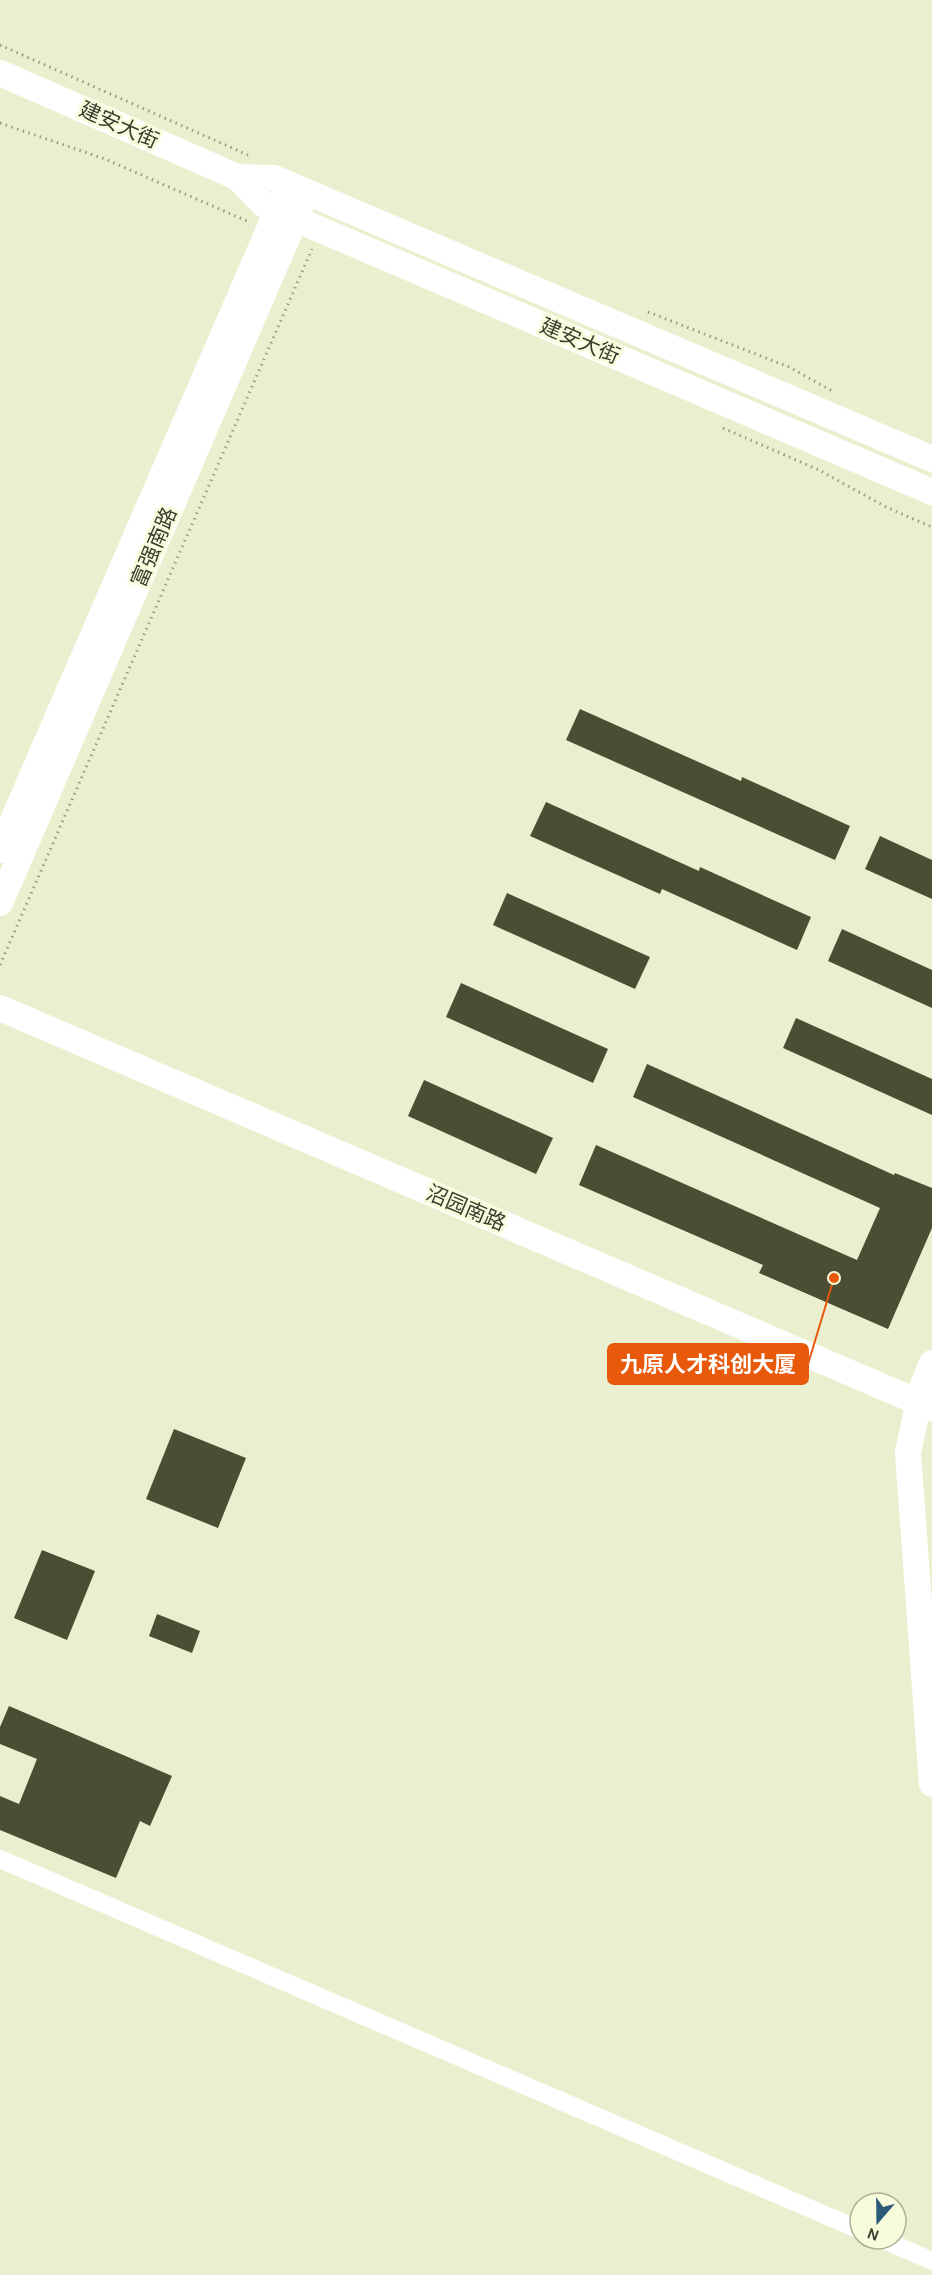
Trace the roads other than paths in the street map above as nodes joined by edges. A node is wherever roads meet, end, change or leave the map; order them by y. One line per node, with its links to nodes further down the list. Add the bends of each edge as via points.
1 (0, 73): 2 (main road, 建安大街)
2 (237, 177): 3 (main road, 建安大街, via 274,178); 4 (main road, 建安大街, via 263,204)
3 (298, 188): 4 (main road, 富强南路); 5 (main road, 建安大街)
4 (287, 214): 6 (main road, 建安大街); 7 (main road, 富强南路); 8 (main road, 富强南路)
5 (932, 459)
6 (932, 492)
7 (0, 850)
8 (0, 903)
9 (0, 1008): 11 (main road, 沼园南路)
10 (932, 1363): 11 (main road, via 921,1390)
11 (925, 1405): 12 (main road, via 908,1453)
12 (932, 1784)
13 (0, 1859): 14 (street)
14 (848, 2225)
15 (908, 2250): 16 (street)
16 (932, 2261)

